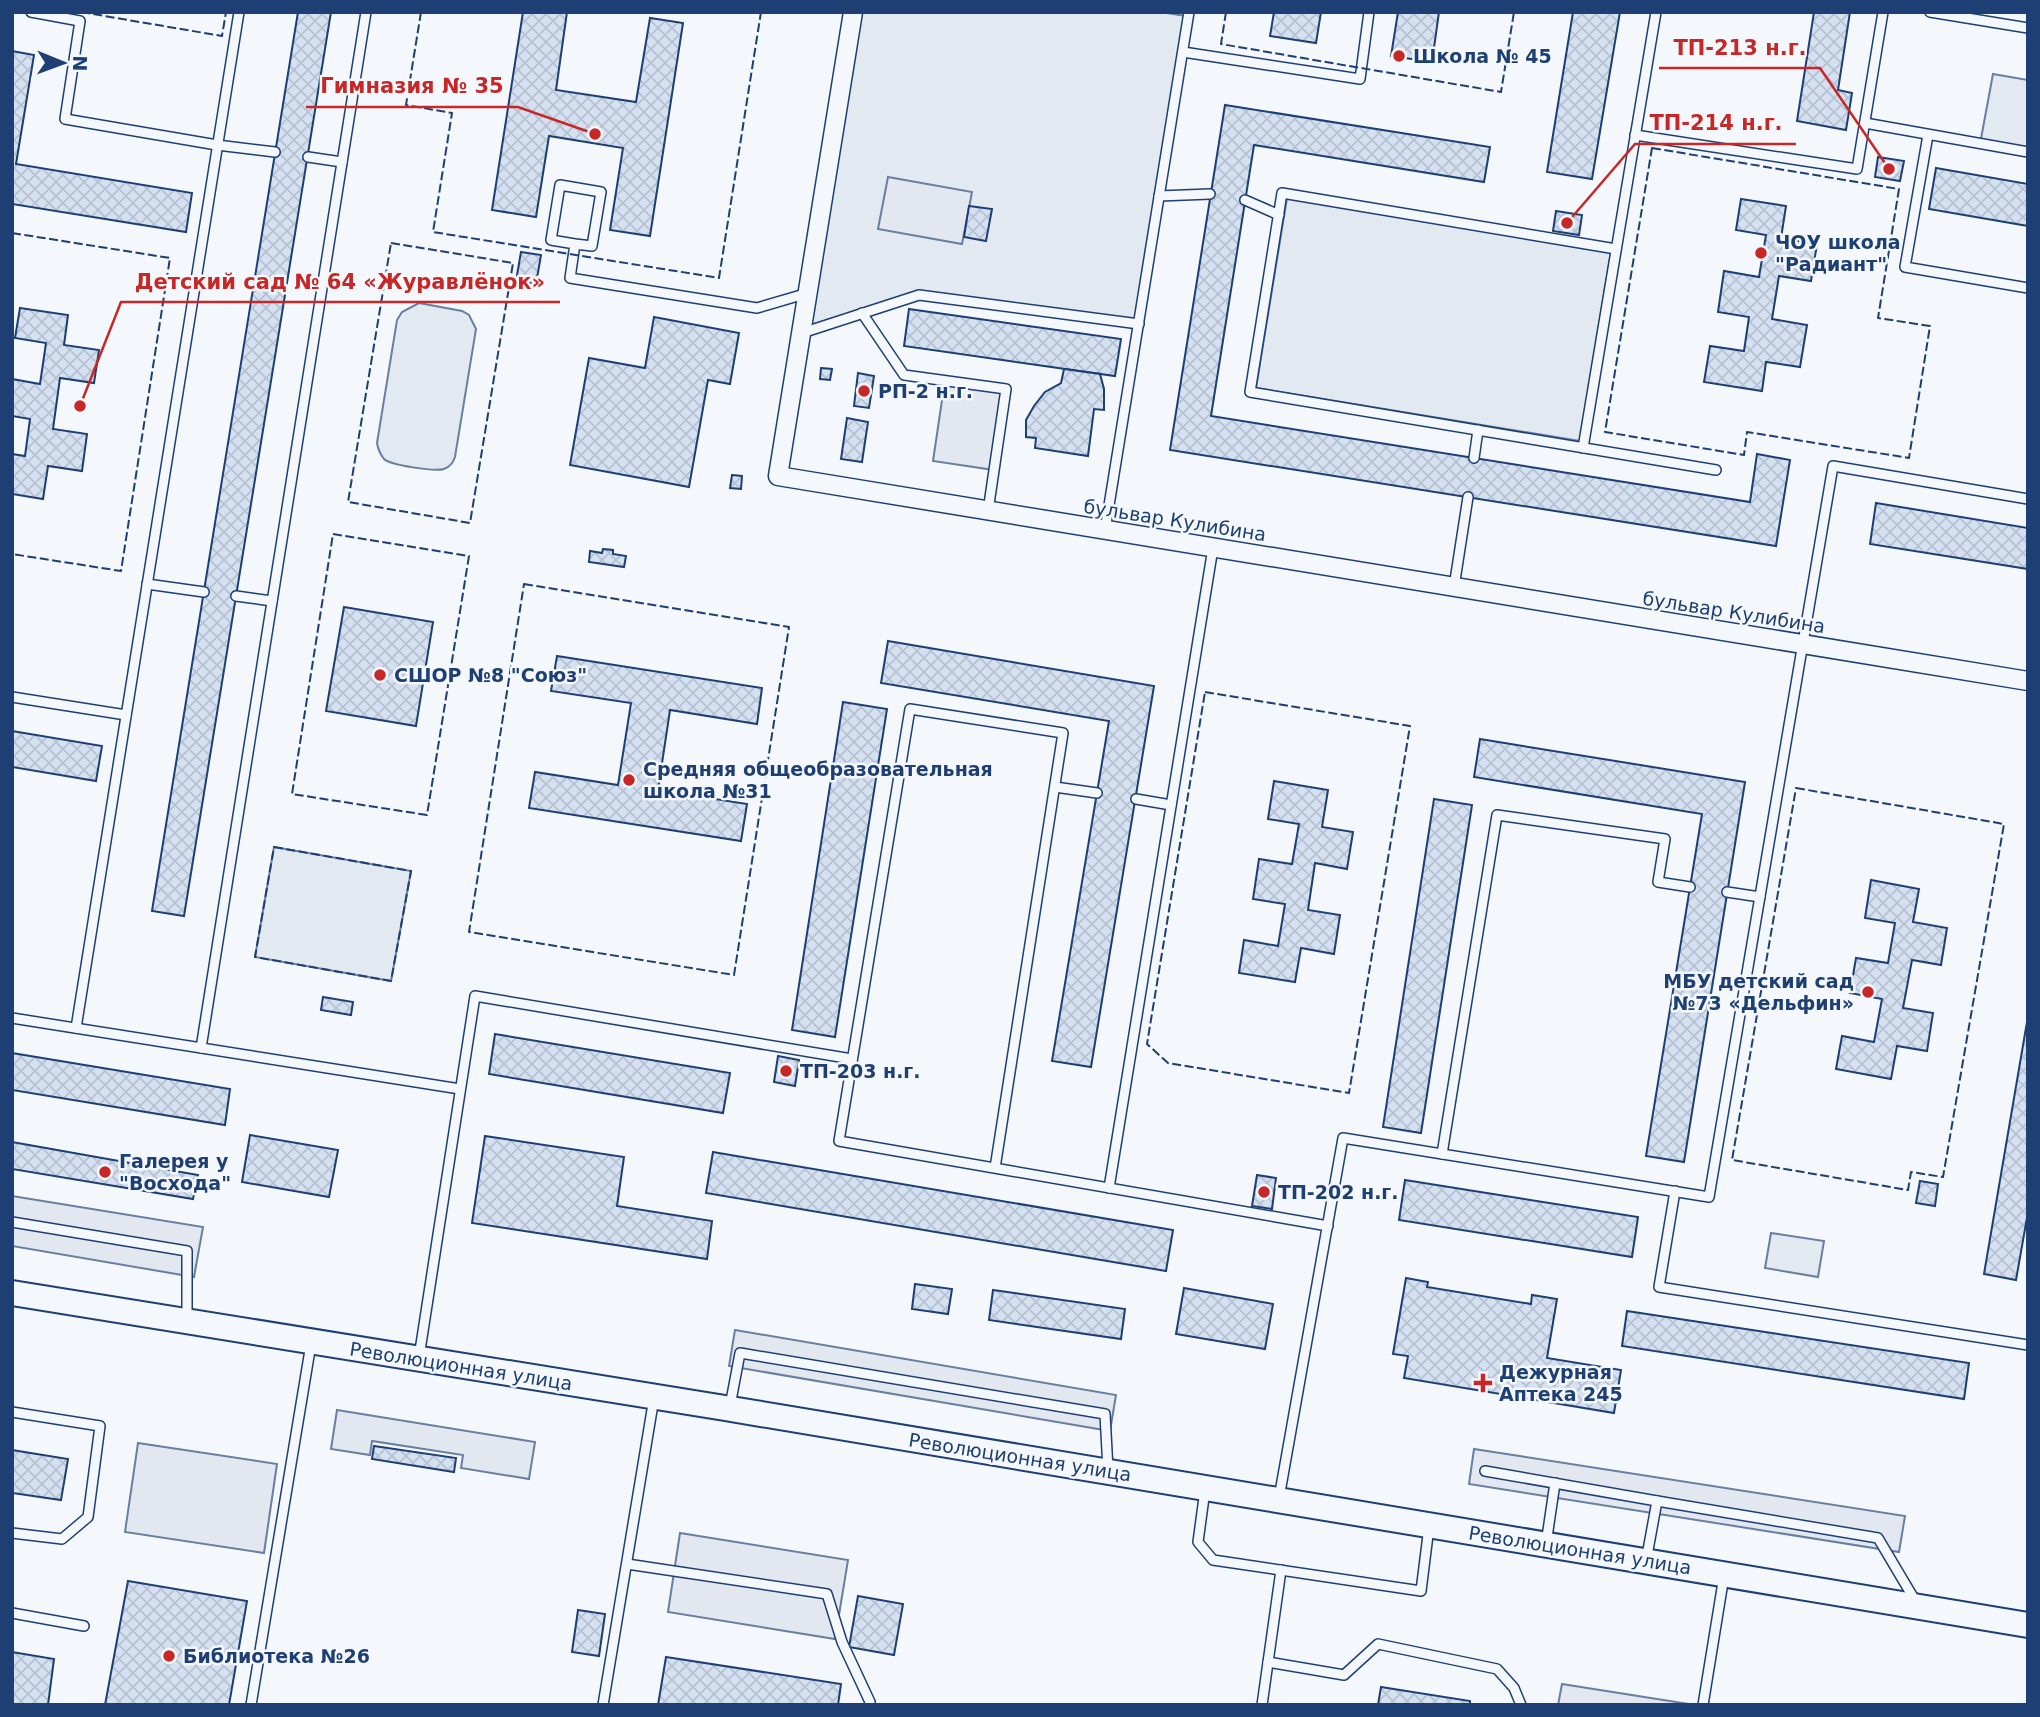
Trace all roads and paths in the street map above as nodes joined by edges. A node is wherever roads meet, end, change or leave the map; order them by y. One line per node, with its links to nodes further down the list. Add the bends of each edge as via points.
1 (31, 12): 15 (lane, via 80,21 65,119)
2 (239, 12): 15 (lane)
3 (366, 12): 19 (lane)
4 (853, 12): 27 (street, бульвар Кулибина)
5 (1188, 12): 11 (lane)
6 (1369, 12): 11 (lane, via 1360,79)
7 (1656, 12): 13 (lane)
8 (1883, 12): 12 (lane)
9 (1930, 12): 10 (lane)
10 (2028, 28)
11 (1183, 52): 21 (lane)
12 (1865, 123): 13 (lane, via 1857,169); 14 (lane)
13 (1635, 135): 25 (lane)
14 (1928, 135): 17 (lane); 26 (lane, via 1905,267)
15 (218, 145): 16 (lane); 40 (lane)
16 (275, 152)
17 (2028, 152)
18 (308, 157): 19 (lane)
19 (342, 162): 44 (lane)
20 (1210, 194): 21 (lane)
21 (1159, 196): 29 (lane)
22 (1245, 200): 23 (lane)
23 (1279, 215): 25 (lane, via 1282,193); 31 (lane, via 1250,392)
24 (575, 244): 24 (lane, via 551,240 560,185 601,192 592,246); 27 (lane, via 570,278 757,308)
25 (1616, 249): 32 (lane)
26 (2028, 288)
27 (808, 293): 30 (street, бульвар Кулибина)
28 (862, 313): 29 (lane, via 919,295); 30 (lane); 37 (lane, via 904,375 1006,389)
29 (1139, 324): 38 (lane)
30 (802, 333): 37 (street, бульвар Кулибина, via 778,476)
31 (1478, 430): 32 (lane); 33 (lane)
32 (1583, 448): 34 (lane)
33 (1474, 458)
34 (1716, 470)
35 (1468, 497): 41 (lane)
36 (2028, 499): 45 (lane, via 1833,466)
37 (988, 510): 38 (street, бульвар Кулибина)
38 (1105, 530): 39 (street, бульвар Кулибина)
39 (1213, 548): 41 (street, бульвар Кулибина); 52 (lane)
40 (147, 584): 42 (lane); 48 (lane)
41 (1454, 587): 45 (street, бульвар Кулибина)
42 (204, 592)
43 (236, 596): 44 (lane)
44 (272, 601): 58 (lane)
45 (1803, 645): 46 (street, бульвар Кулибина); 55 (lane)
46 (2028, 681)
47 (12, 697): 48 (lane)
48 (126, 715): 57 (lane)
49 (1055, 787): 50 (lane); 59 (lane, via 1063,733 910,709); 62 (lane)
50 (1097, 793)
51 (1136, 799): 52 (lane)
52 (1171, 805): 63 (lane)
53 (1690, 887): 61 (lane, via 1658,882 1665,839 1497,815)
54 (1727, 891): 55 (lane)
55 (1760, 897): 64 (lane, via 1709,1197)
56 (12, 1018): 57 (lane)
57 (76, 1028): 58 (lane)
58 (201, 1048): 60 (lane)
59 (852, 1059): 60 (lane, via 474,996); 62 (lane, via 839,1141)
60 (460, 1089): 71 (lane)
61 (1442, 1154): 64 (lane); 66 (lane, via 1343,1138)
62 (995, 1168): 63 (lane)
63 (1109, 1188): 66 (lane)
64 (1675, 1191): 70 (lane, via 1659,1287)
65 (12, 1222): 68 (lane, via 187,1251)
66 (1328, 1226): 79 (lane)
67 (12, 1293): 68 (main road, Революционная улица)
68 (187, 1321): 69 (main road, Революционная улица)
69 (311, 1342): 71 (main road, Революционная улица); 93 (lane)
70 (2028, 1345)
71 (419, 1359): 72 (main road, Революционная улица)
72 (654, 1396): 73 (main road, Революционная улица); 85 (lane)
73 (729, 1408): 75 (main road, Революционная улица); 75 (lane, via 740,1353 1105,1414)
74 (12, 1412): 82 (lane, via 100,1426 88,1517 62,1539)
75 (1108, 1471): 78 (main road, Революционная улица)
76 (1485, 1471): 77 (lane)
77 (1555, 1483): 80 (lane); 83 (lane)
78 (1206, 1488): 79 (main road, Революционная улица); 86 (lane, via 1198,1542 1213,1560)
79 (1278, 1500): 81 (main road, Революционная улица)
80 (1657, 1500): 84 (lane); 88 (lane, via 1878,1538)
81 (1429, 1525): 83 (main road, Революционная улица); 86 (lane, via 1421,1591)
82 (12, 1533)
83 (1546, 1544): 84 (main road, Революционная улица)
84 (1646, 1561): 87 (main road, Революционная улица)
85 (627, 1564): 94 (lane); 95 (lane, via 827,1594)
86 (1281, 1570): 92 (lane)
87 (1724, 1574): 88 (main road, Революционная улица); 98 (lane)
88 (1919, 1606): 90 (main road, Революционная улица)
89 (12, 1614): 91 (lane)
90 (2028, 1625)
91 (84, 1626)
92 (1268, 1662): 96 (lane); 97 (lane, via 1344,1675 1378,1644 1497,1669 1514,1688)
93 (251, 1705)
94 (603, 1705)
95 (870, 1705)
96 (1262, 1705)
97 (1521, 1705)
98 (1703, 1705)

